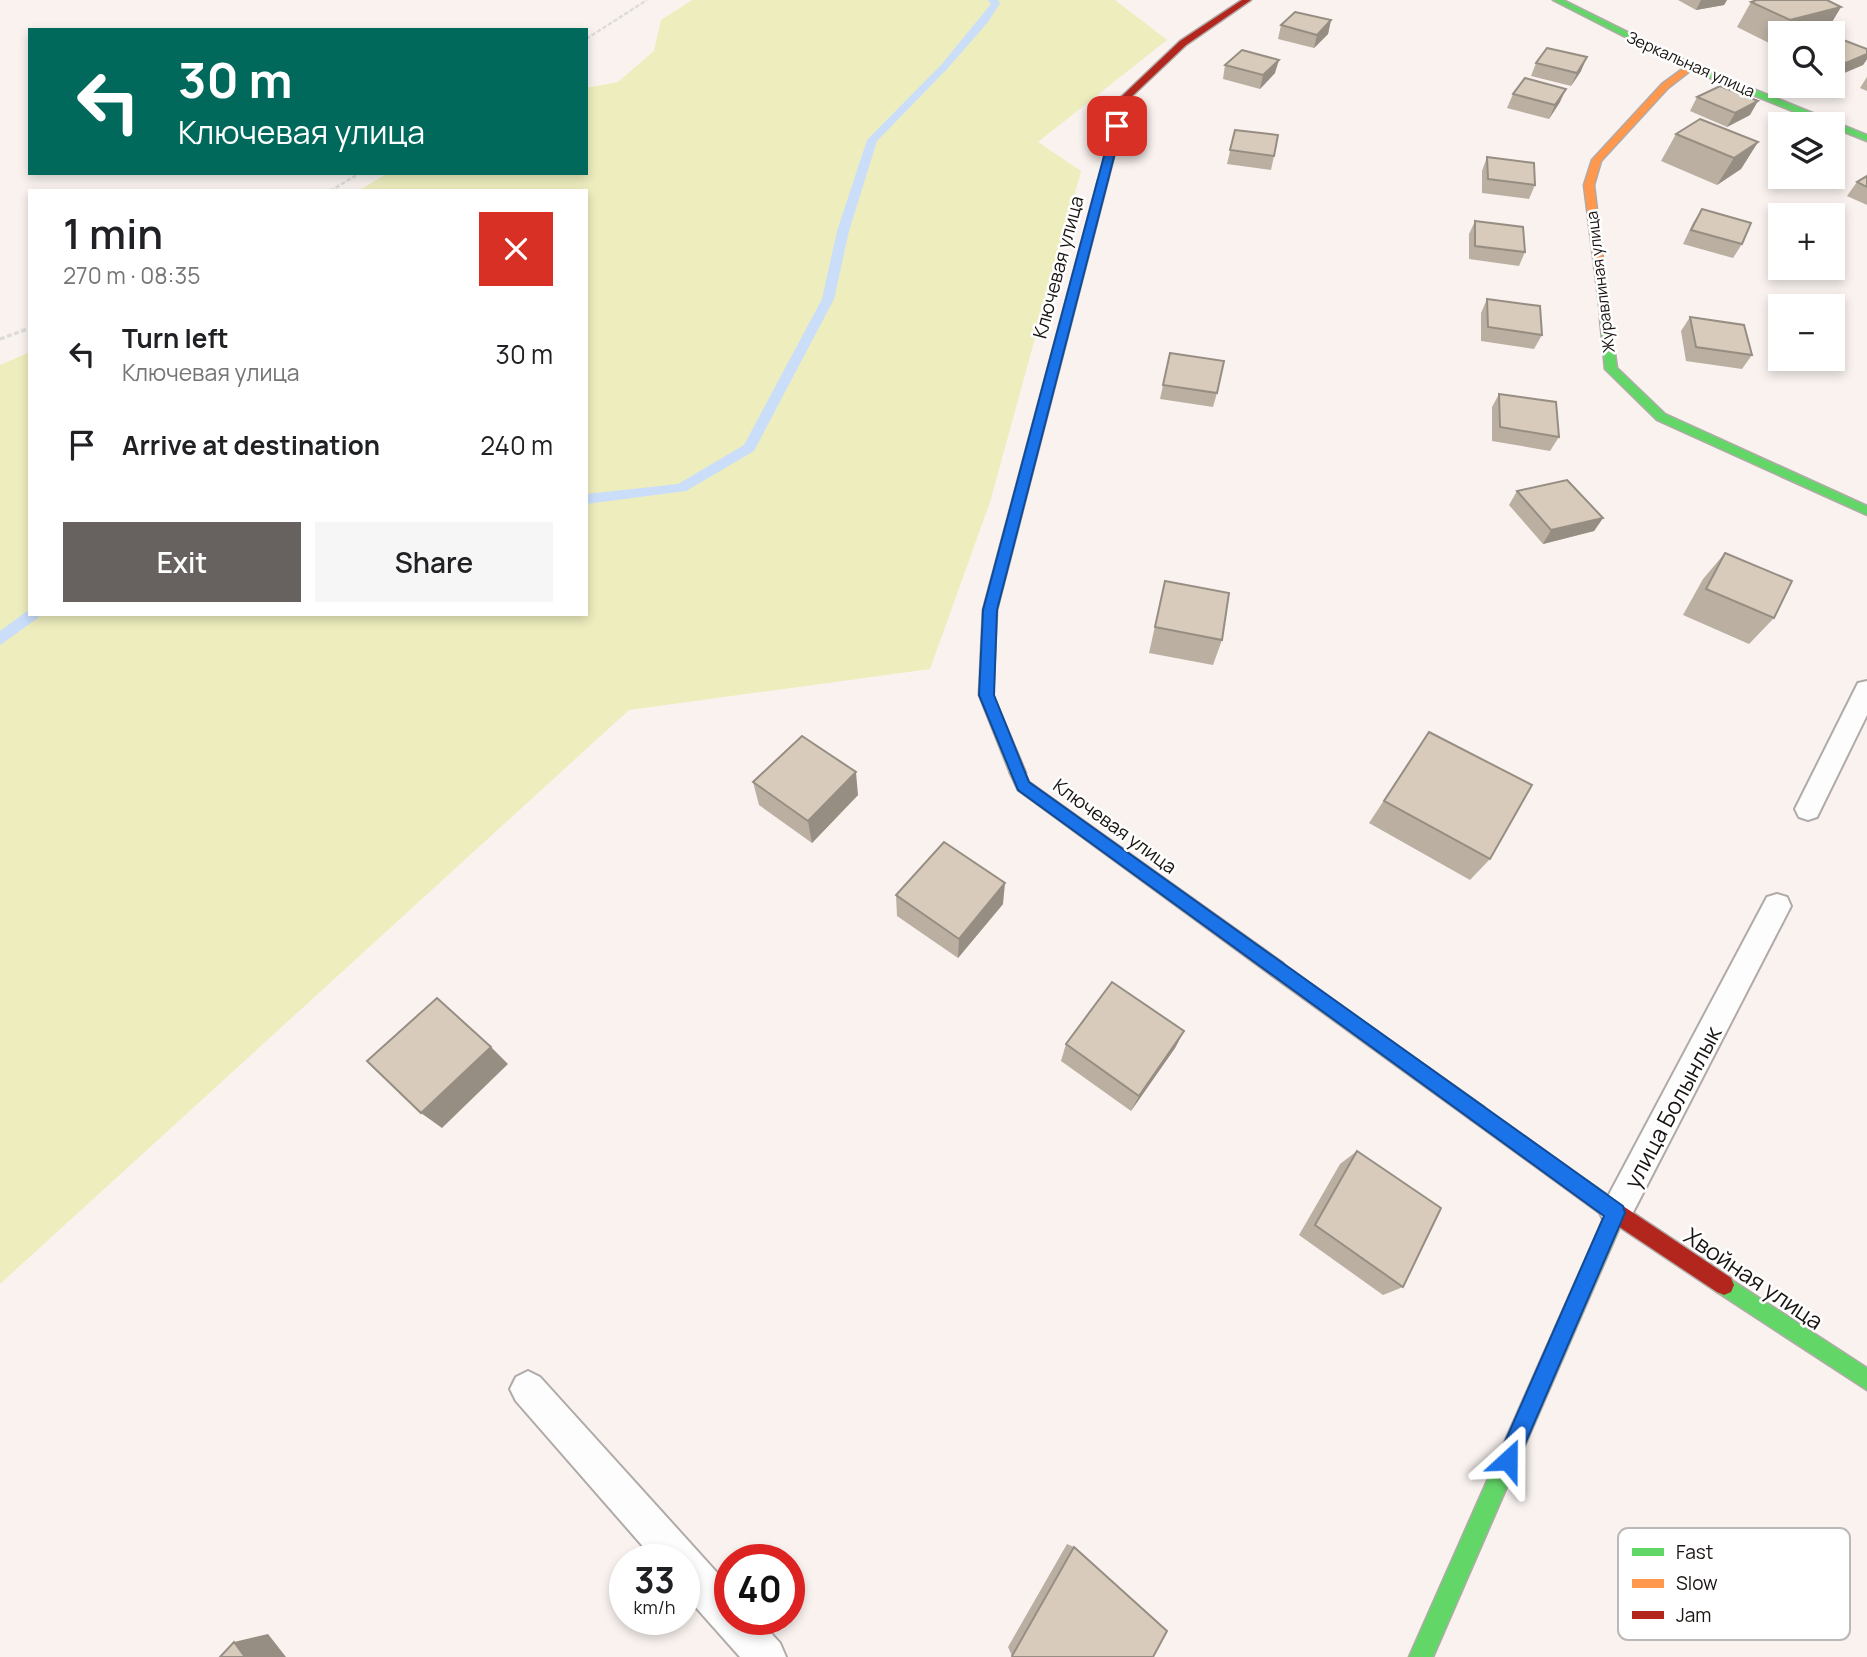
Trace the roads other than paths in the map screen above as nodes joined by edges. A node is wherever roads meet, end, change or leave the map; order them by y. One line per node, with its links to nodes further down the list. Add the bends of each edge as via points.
1 (1247, 0): 9 (street, Ключевая улица, via 1183,43 1124,99 990,610 986,695 1023,786)
2 (1557, 0): 3 (street, Зеркальная улица)
3 (1691, 67): 4 (street, Зеркальная улица); 5 (street, Журавлиная улица, via 1665,86 1597,160 1589,185 1611,369 1661,416)
4 (1867, 138)
5 (1867, 511)
6 (1867, 690): 7 (lane)
7 (1808, 809)
8 (1777, 906): 9 (lane, улица Болынлык)
9 (1616, 1213): 10 (street, Хвойная улица); 17 (street, улица Болынлык)
10 (1867, 1381)
11 (528, 1389): 12 (lane)
12 (666, 1544)
13 (700, 1583): 14 (lane)
14 (714, 1599)
15 (746, 1635): 16 (lane)
16 (766, 1657)
17 (1421, 1657)

